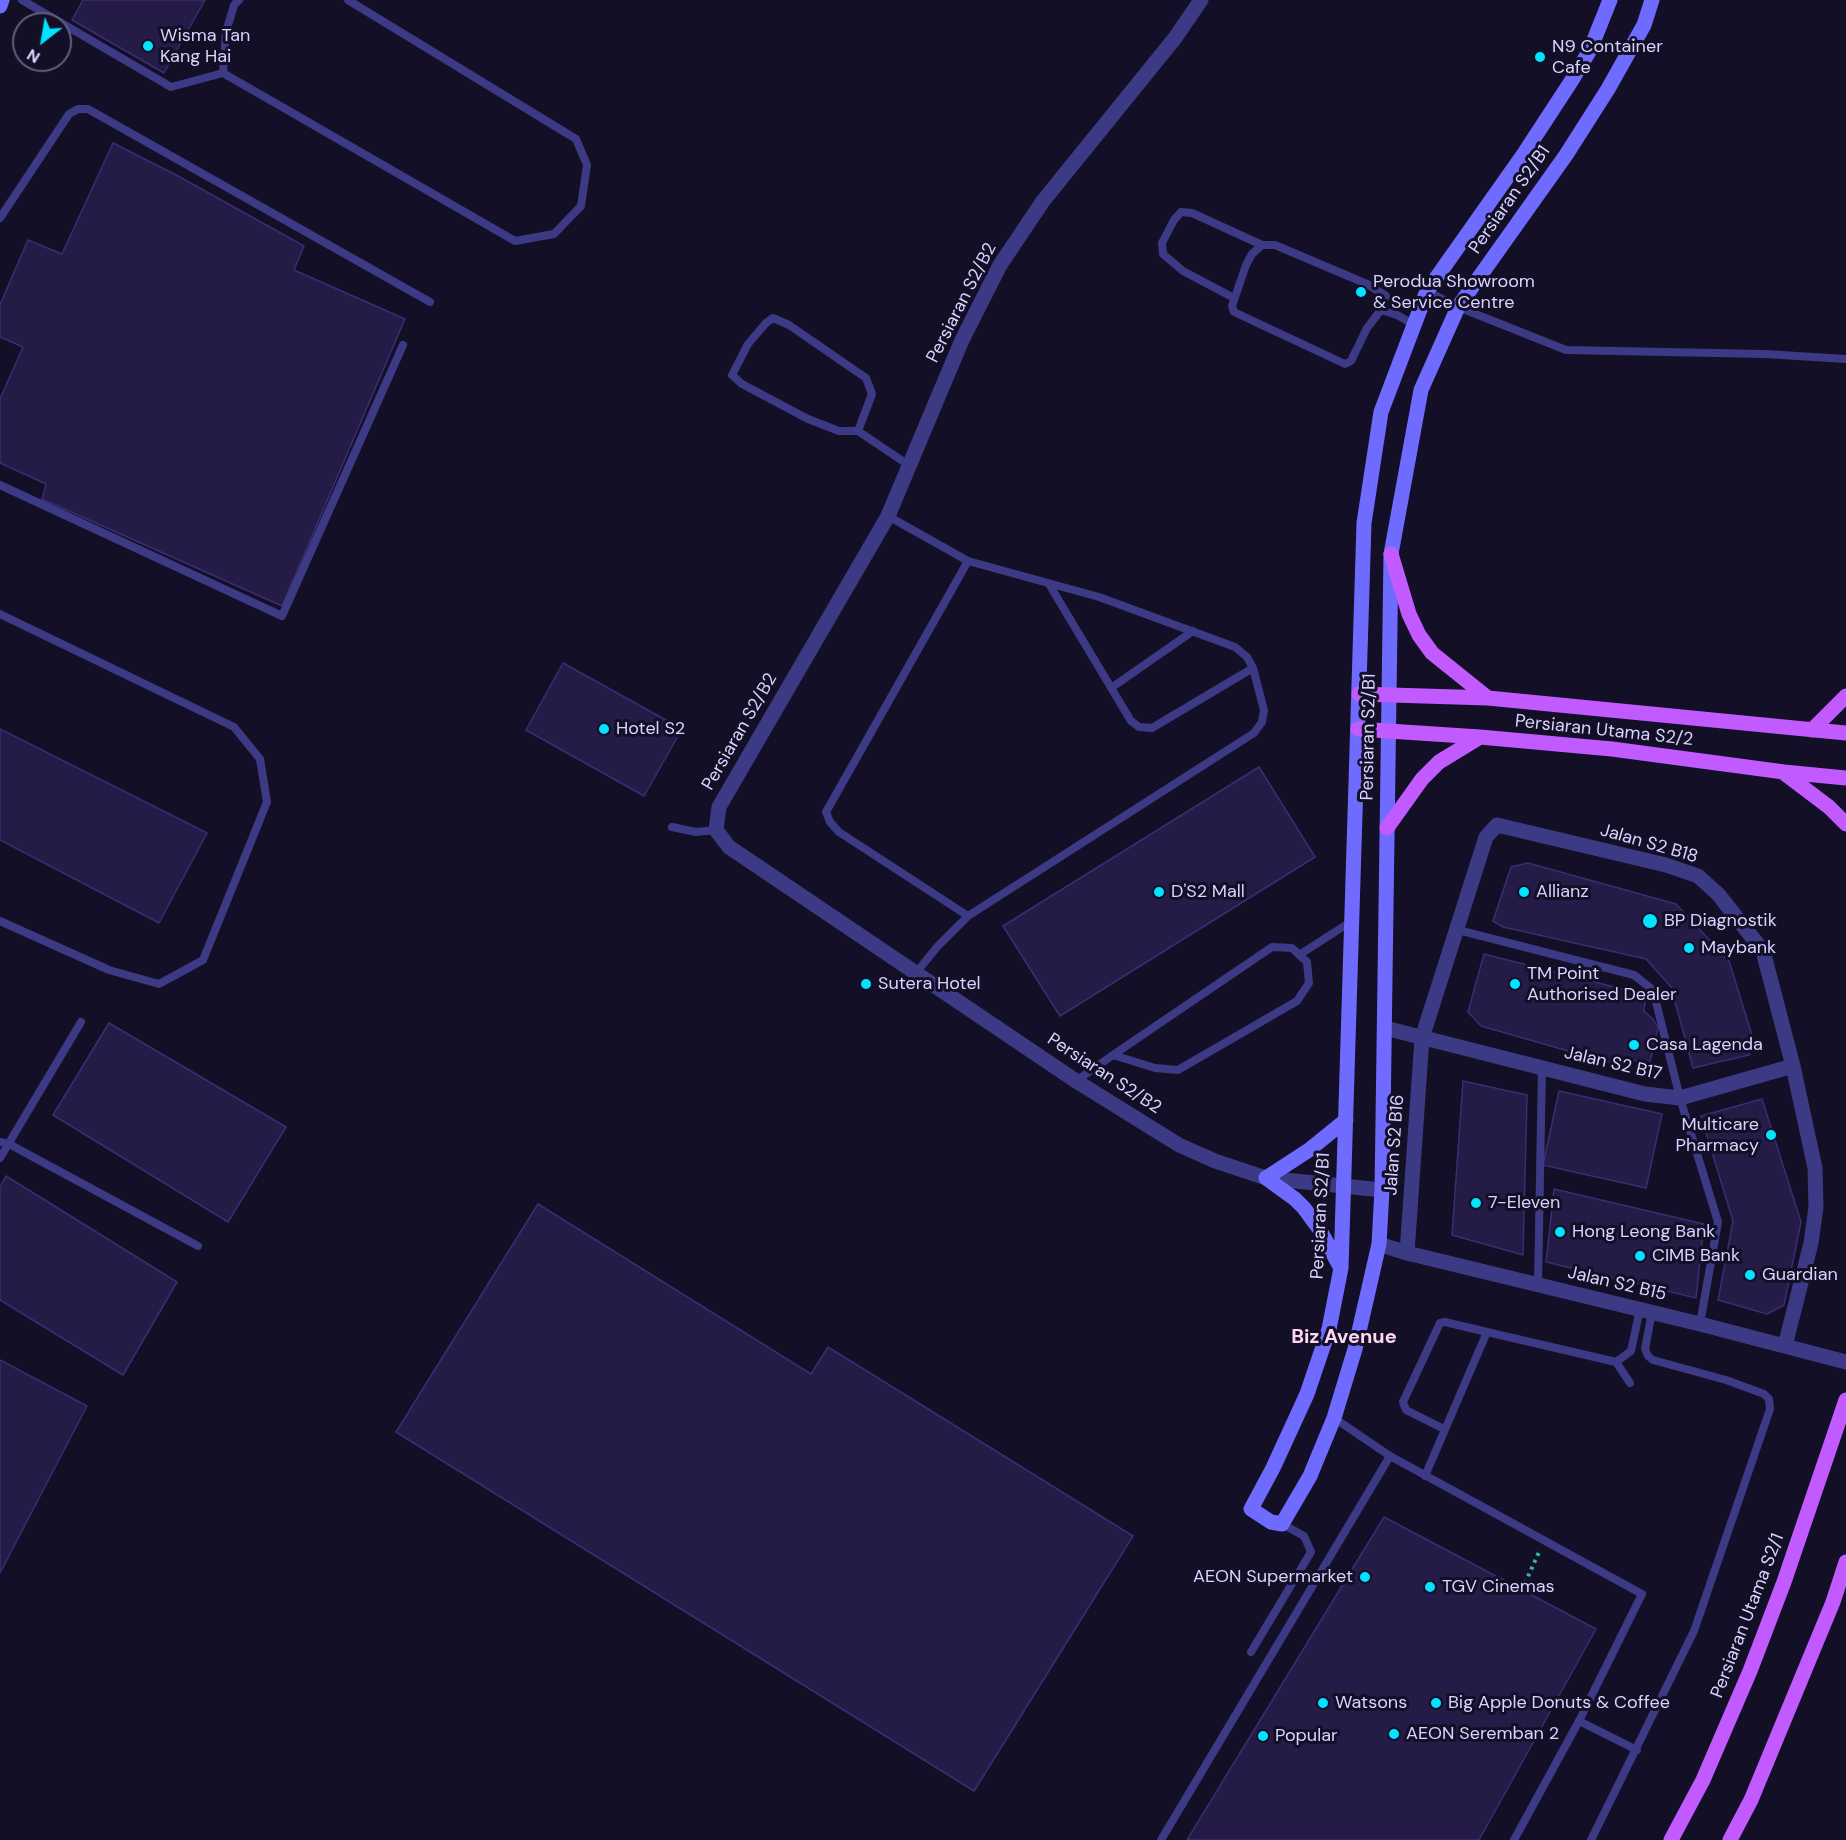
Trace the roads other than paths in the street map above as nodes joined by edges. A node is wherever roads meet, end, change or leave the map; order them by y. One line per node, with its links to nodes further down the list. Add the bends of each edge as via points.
1 (2, 0): 8 (street)
2 (22, 0): 9 (lane, via 171,87)
3 (239, 0): 9 (lane, via 226,32)
4 (348, 0): 9 (lane, via 576,139 587,165 581,206 554,234 515,241)
5 (1201, 0): 21 (street, Persiaran S2/B2, via 1175,38 1043,201 1000,265 962,340)
6 (1610, 0): 12 (street, Persiaran S2/B1, via 1590,50 1572,81)
7 (1652, 0): 15 (street, Persiaran S2/B1, via 1644,25 1608,89)
8 (0, 6)
9 (223, 74)
10 (0, 218): 14 (lane, via 69,114 88,109)
11 (1262, 245): 13 (lane, via 1246,265); 13 (lane, via 1192,213 1181,212 1174,220 1162,243 1163,255 1183,271); 16 (lane, via 1275,245 1367,284 1386,296)
12 (1426, 291): 15 (lane); 17 (street, Persiaran S2/B1)
13 (1234, 298): 16 (lane, via 1232,306 1237,315 1345,364 1351,361)
14 (430, 302)
15 (1458, 307): 19 (lane, via 1566,350); 24 (street, Persiaran S2/B1, via 1421,390)
16 (1381, 310): 17 (lane)
17 (1413, 324): 31 (street, Persiaran S2/B1, via 1381,412 1364,523)
18 (403, 345): 22 (lane, via 282,616)
19 (1846, 359)
20 (858, 431): 20 (lane, via 872,394 866,378 789,325 773,318 766,323 748,344 732,375 808,419 839,431); 21 (lane)
21 (910, 466): 23 (street, Persiaran S2/B2)
22 (0, 485)
23 (888, 516): 25 (lane); 45 (street, Persiaran S2/B2, via 719,807)
24 (1391, 554): 32 (street, Persiaran S2/B1); 34 (main road, via 1409,614 1431,653)
25 (968, 561): 26 (lane); 46 (lane, via 826,812 838,832)
26 (1049, 584): 28 (lane, via 1099,597); 30 (lane)
27 (0, 614): 47 (lane, via 234,727 260,759 267,802 202,960 159,984 109,970)
28 (1193, 632): 29 (lane, via 1235,647); 30 (lane)
29 (1253, 668): 30 (lane, via 1152,728 1131,721); 46 (lane, via 1264,710 1254,733)
30 (1111, 688)
31 (1359, 694): 32 (main road, Persiaran Utama S2/2); 35 (street, Persiaran S2/B1)
32 (1389, 695): 34 (main road, Persiaran Utama S2/2); 36 (street, Persiaran S2/B1)
33 (1846, 696): 37 (main road)
34 (1488, 698): 37 (main road, Persiaran Utama S2/2)
35 (1358, 729): 36 (main road, Persiaran Utama S2/2); 48 (street, Persiaran S2/B1)
36 (1388, 730): 39 (main road, Persiaran Utama S2/2); 44 (street, Persiaran S2/B1)
37 (1812, 730): 38 (main road, Persiaran Utama S2/2)
38 (1846, 733)
39 (1480, 737): 40 (main road, Persiaran Utama S2/2, via 1612,749); 44 (main road, via 1439,762)
40 (1784, 772): 41 (main road, Persiaran Utama S2/2); 42 (main road)
41 (1846, 778)
42 (1846, 824)
43 (672, 827): 45 (lane, via 696,832)
44 (1387, 828): 53 (street, Persiaran S2/B1)
45 (716, 830): 51 (street, Persiaran S2/B2, via 729,847)
46 (968, 916): 51 (lane)
47 (0, 921)
48 (1352, 921): 50 (lane); 60 (street, Persiaran S2/B1)
49 (1458, 930): 54 (street, Jalan S2 B18); 56 (street, Jalan S2 B18, via 1486,837 1497,825 1698,876 1718,894 1763,951); 59 (lane, via 1645,981 1653,990)
50 (1299, 955): 55 (lane, via 1292,948 1272,946); 55 (lane, via 1307,962 1309,983 1297,1001 1178,1070 1155,1068)
51 (916, 973): 58 (street, Persiaran S2/B2)
52 (81, 1022): 61 (lane)
53 (1385, 1028): 54 (street, Jalan S2 B17); 65 (street, Persiaran S2/B1)
54 (1422, 1038): 57 (street, Jalan S2 B17); 68 (street, Jalan S2 B16)
55 (1113, 1055): 58 (lane)
56 (1793, 1066): 59 (street, Jalan S2 B17); 74 (street, Jalan S2 B18, via 1815,1168 1816,1207)
57 (1542, 1067): 59 (street, Jalan S2 B17, via 1645,1094); 70 (lane)
58 (1076, 1081): 63 (street, Persiaran S2/B2, via 1179,1145)
59 (1680, 1098): 72 (lane, via 1718,1222)
60 (1346, 1120): 63 (street); 64 (street, Persiaran S2/B1)
61 (4, 1143): 62 (lane); 67 (lane)
62 (0, 1158)
63 (1266, 1178): 64 (street, Persiaran S2/B2); 69 (street, via 1304,1208)
64 (1343, 1185): 65 (street, Persiaran S2/B2); 69 (street, Persiaran S2/B1)
65 (1382, 1190): 66 (street, Persiaran S2/B1)
66 (1379, 1244): 68 (street, Jalan S2 B15); 79 (street, Persiaran S2/B1, via 1355,1349)
67 (198, 1246)
68 (1407, 1253): 70 (street, Jalan S2 B15)
69 (1341, 1268): 83 (street, Persiaran S2/B1, via 1329,1329 1307,1394 1251,1509)
70 (1538, 1285): 71 (street, Jalan S2 B15)
71 (1646, 1310): 72 (street, Jalan S2 B15); 75 (lane, via 1631,1351); 87 (lane, via 1645,1349 1653,1360 1764,1394 1770,1409 1694,1631)
72 (1700, 1324): 74 (street, Jalan S2 B15)
73 (1487, 1332): 75 (lane); 80 (lane); 80 (lane, via 1440,1323 1403,1402 1406,1410)
74 (1785, 1346): 76 (street, Jalan S2 B15)
75 (1616, 1362): 77 (lane)
76 (1846, 1362)
77 (1630, 1383)
78 (1846, 1400): 91 (main road, Persiaran Utama S2/1, via 1750,1671 1703,1780)
79 (1334, 1418): 81 (lane); 83 (street, Persiaran S2/B1, via 1310,1476)
80 (1444, 1429): 82 (lane)
81 (1390, 1456): 82 (lane); 88 (lane)
82 (1425, 1476): 86 (lane, via 1642,1594)
83 (1282, 1524): 85 (lane, via 1304,1536 1311,1552)
84 (1846, 1562): 92 (main road, via 1751,1800)
85 (1251, 1652)
86 (1579, 1721): 87 (lane); 89 (lane)
87 (1637, 1750): 90 (lane)
88 (1161, 1840)
89 (1514, 1840)
90 (1591, 1840)
91 (1671, 1840)
92 (1730, 1840)

